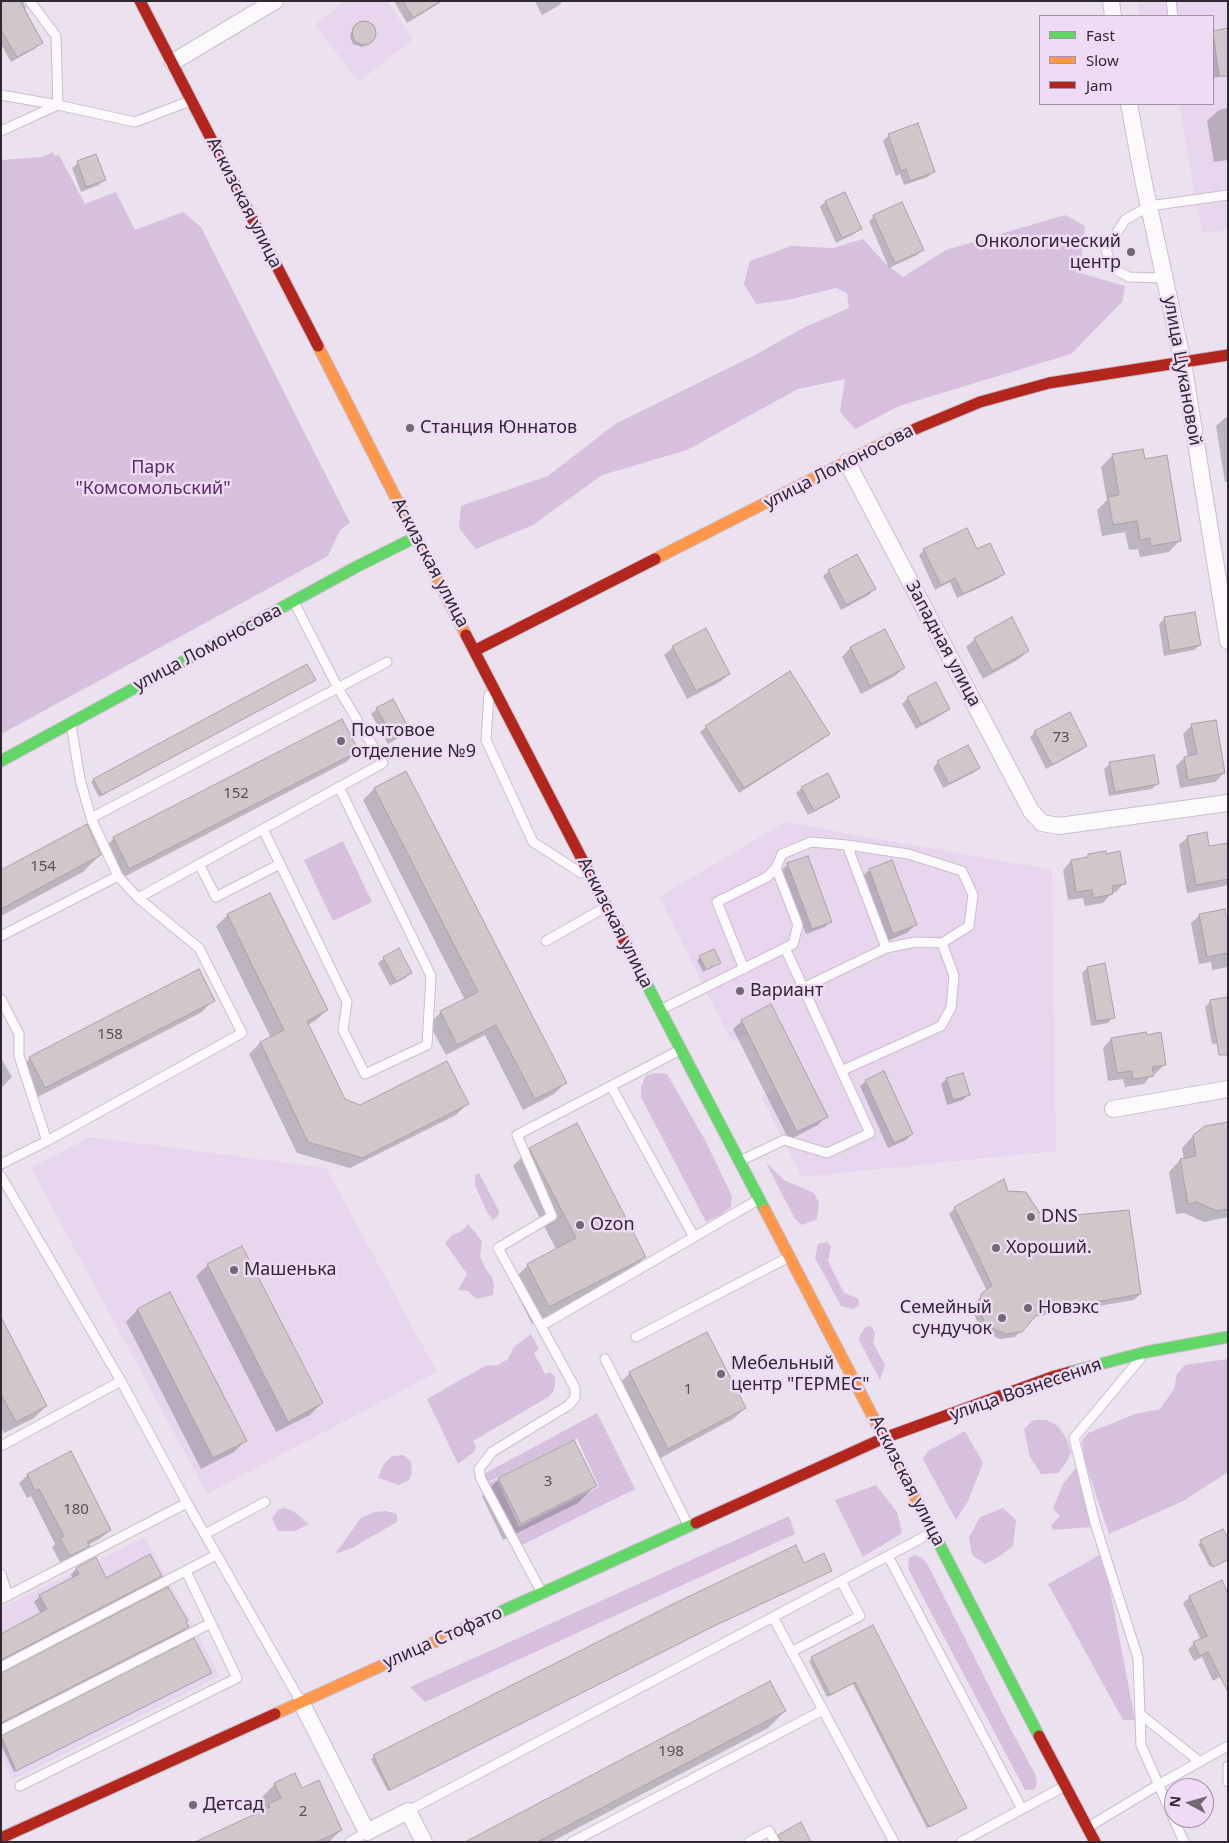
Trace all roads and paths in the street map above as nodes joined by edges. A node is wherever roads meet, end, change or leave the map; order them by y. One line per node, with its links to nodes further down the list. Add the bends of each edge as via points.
1 (30, 1): 12 (lane, via 56,36)
2 (140, 1): 8 (street, Аскизская улица)
3 (275, 1): 8 (street)
4 (1111, 1): 6 (street)
5 (1171, 1): 7 (lane)
6 (1113, 15)
7 (1173, 15)
8 (173, 62): 10 (street, Аскизская улица)
9 (1, 96): 12 (lane)
10 (192, 100): 12 (lane, via 135,122); 20 (street, Аскизская улица)
11 (1129, 105): 15 (street, улица Цукановой)
12 (58, 106): 13 (lane)
13 (1, 131)
14 (1228, 195): 15 (lane)
15 (1149, 206): 16 (street, улица Цукановой); 16 (lane, via 1126,220 1106,250 1112,268 1129,277)
16 (1164, 278): 18 (street, улица Цукановой)
17 (1228, 355): 18 (street, улица Ломоносова)
18 (1183, 363): 19 (street, улица Ломоносова, via 1049,383 980,402 899,435); 22 (street, улица Цукановой)
19 (847, 462): 23 (street, улица Ломоносова); 30 (street, Западная улица, via 1031,811 1042,823 1059,826)
20 (416, 537): 21 (street, улица Ломоносова); 23 (street, Аскизская улица)
21 (294, 602): 26 (lane); 27 (street, улица Ломоносова)
22 (1228, 641)
23 (476, 650): 25 (street, Аскизская улица)
24 (387, 662): 26 (lane)
25 (490, 678): 38 (street, Аскизская улица); 38 (lane, via 486,740 533,842)
26 (338, 688): 29 (lane, via 383,763); 31 (lane)
27 (71, 722): 28 (street, улица Ломоносова); 31 (lane, via 80,779)
28 (1, 761)
29 (339, 787): 32 (lane); 35 (lane, via 432,976 427,1045 365,1074 343,1030 347,1002)
30 (1228, 803)
31 (91, 818): 37 (lane)
32 (263, 829): 34 (lane); 35 (lane)
33 (847, 845): 36 (lane, via 811,842 782,854); 43 (lane, via 908,854 962,871 973,895 969,926); 45 (lane)
34 (199, 864): 35 (lane, via 216,897); 39 (lane)
35 (280, 864)
36 (776, 868): 44 (lane, via 798,925 793,944); 46 (lane, via 767,877 717,902)
37 (118, 876): 39 (lane); 41 (lane)
38 (594, 881): 40 (street, Аскизская улица)
39 (138, 898): 55 (lane, via 199,948 242,1033)
40 (607, 906): 42 (lane); 49 (street, Аскизская улица)
41 (1, 936)
42 (546, 941)
43 (942, 943): 45 (lane, via 915,942); 51 (lane, via 954,976 951,1008 941,1026)
44 (785, 948): 46 (lane); 47 (lane)
45 (886, 948): 47 (lane)
46 (744, 969): 49 (lane)
47 (803, 988): 51 (lane)
48 (1, 999): 55 (lane, via 19,1034 19,1056)
49 (660, 1010): 50 (street, Аскизская улица)
50 (681, 1050): 52 (lane); 56 (street, Аскизская улица)
51 (841, 1071): 56 (lane, via 870,1133 827,1152 784,1140)
52 (611, 1086): 60 (lane); 62 (lane, via 516,1135 552,1216 498,1248)
53 (1228, 1089): 54 (street)
54 (1113, 1109)
55 (47, 1141): 57 (lane)
56 (739, 1162): 59 (street, Аскизская улица)
57 (1, 1164)
58 (1, 1176): 67 (lane)
59 (760, 1200): 60 (lane); 61 (street, Аскизская улица)
60 (694, 1237): 62 (lane)
61 (789, 1256): 63 (lane); 68 (street, Аскизская улица)
62 (541, 1326): 80 (lane, via 575,1388 575,1398 569,1405 492,1452 479,1469 481,1479)
63 (636, 1337)
64 (1228, 1337): 65 (street, улица Вознесения)
65 (1146, 1352): 68 (street, улица Вознесения, via 1055,1376); 88 (lane, via 1074,1438 1095,1523 1138,1658)
66 (605, 1359): 72 (lane)
67 (121, 1381): 69 (lane); 71 (lane)
68 (884, 1438): 72 (street, улица Стофато); 73 (street, Аскизская улица)
69 (2, 1445)
70 (265, 1502): 74 (lane)
71 (187, 1503): 74 (lane); 81 (lane)
72 (689, 1527): 80 (street, улица Стофато)
73 (932, 1532): 76 (lane); 96 (street, Аскизская улица)
74 (205, 1534): 75 (lane)
75 (216, 1555): 77 (lane); 86 (lane)
76 (888, 1556): 79 (lane); 97 (lane)
77 (186, 1571): 83 (lane); 85 (lane)
78 (1, 1574): 81 (lane)
79 (841, 1581): 82 (lane); 84 (lane, via 860,1616)
80 (542, 1594): 86 (street, улица Стофато)
81 (5, 1598)
82 (773, 1617): 84 (lane); 98 (lane)
83 (211, 1623): 89 (lane); 95 (lane, via 237,1678)
84 (792, 1652): 87 (lane)
85 (1, 1667)
86 (301, 1702): 100 (street); 101 (street, улица Стофато)
87 (823, 1710): 104 (lane); 107 (lane)
88 (1140, 1714): 91 (lane); 94 (lane, via 1141,1745)
89 (1, 1730)
90 (1228, 1746): 91 (lane)
91 (1200, 1762): 94 (lane)
92 (1228, 1766): 93 (lane)
93 (1228, 1782)
94 (1158, 1785): 99 (lane); 110 (lane)
95 (20, 1786)
96 (1066, 1786): 97 (lane); 99 (street, Аскизская улица)
97 (1022, 1810): 108 (lane)
98 (408, 1811): 100 (street); 103 (street)
99 (1088, 1827): 109 (street, Аскизская улица)
100 (368, 1832): 102 (lane)
101 (1, 1838)
102 (350, 1842)
103 (424, 1842)
104 (572, 1842)
105 (749, 1842): 106 (lane, via 769,1831)
106 (775, 1842)
107 (894, 1842)
108 (961, 1842)
109 (1095, 1842)
110 (1184, 1842)

